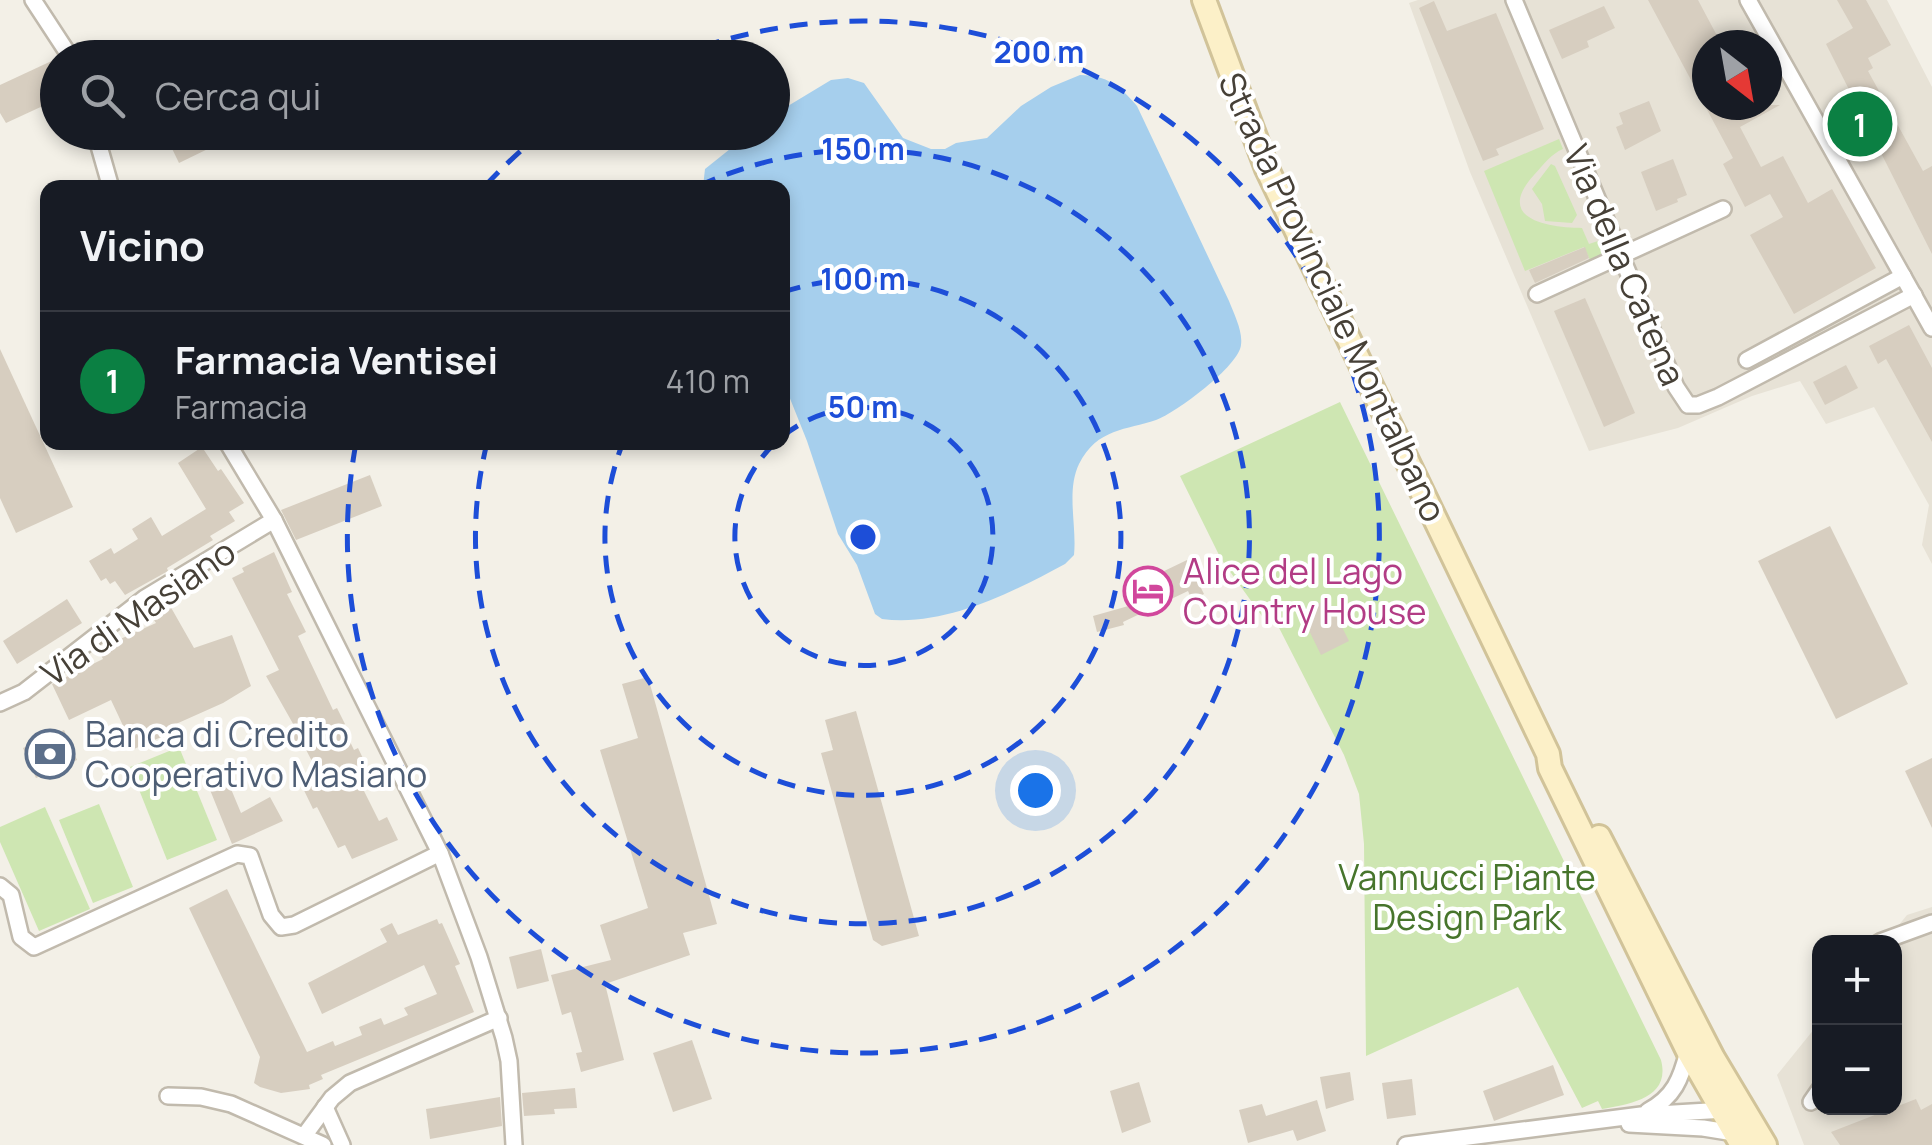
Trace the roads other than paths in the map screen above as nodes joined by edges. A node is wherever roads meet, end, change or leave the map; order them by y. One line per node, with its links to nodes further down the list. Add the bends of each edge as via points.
1 (33, 0): 5 (street)
2 (1204, 0): 20 (main road, Strada Provinciale Montalbano, via 1268,169)
3 (1514, 0): 9 (street, Via della Catena)
4 (1748, 0): 10 (street)
5 (59, 40)
6 (100, 150): 7 (street)
7 (109, 180)
8 (1723, 208): 9 (street)
9 (1621, 255): 11 (street); 16 (street, Via della Catena, via 1684,402 1698,405)
10 (1903, 276): 12 (street); 14 (street)
11 (1537, 294)
12 (1914, 295): 13 (street); 16 (street, Via della Catena)
13 (1932, 328)
14 (1769, 348): 15 (street); 16 (street)
15 (1747, 360)
16 (1778, 366)
17 (233, 450): 18 (street)
18 (274, 520): 19 (street, Via di Masiano, via 160,588 24,692); 21 (street)
19 (0, 702)
20 (1548, 754): 26 (main road, Strada Provinciale Montalbano); 32 (main road, Strada Provinciale Montalbano, via 1652,935)
21 (440, 854): 22 (street, via 281,927 250,856 237,854 34,947 21,937 11,895); 25 (street)
22 (0, 886)
23 (1932, 923): 24 (street)
24 (1899, 935)
25 (499, 1018): 28 (street, via 350,1083); 36 (street)
26 (1688, 1051): 29 (main road, Strada Provinciale Montalbano); 30 (street, via 1676,1088)
27 (168, 1096): 33 (street, via 221,1101)
28 (325, 1107): 33 (street); 35 (street)
29 (1720, 1110): 30 (street); 32 (main road, Strada Provinciale Montalbano)
30 (1641, 1114): 31 (street)
31 (1580, 1122): 32 (street); 37 (street)
32 (1742, 1134): 38 (main road, Strada Provinciale Montalbano)
33 (304, 1136): 34 (street)
34 (323, 1145)
35 (342, 1145)
36 (514, 1145)
37 (1406, 1145)
38 (1765, 1145)

